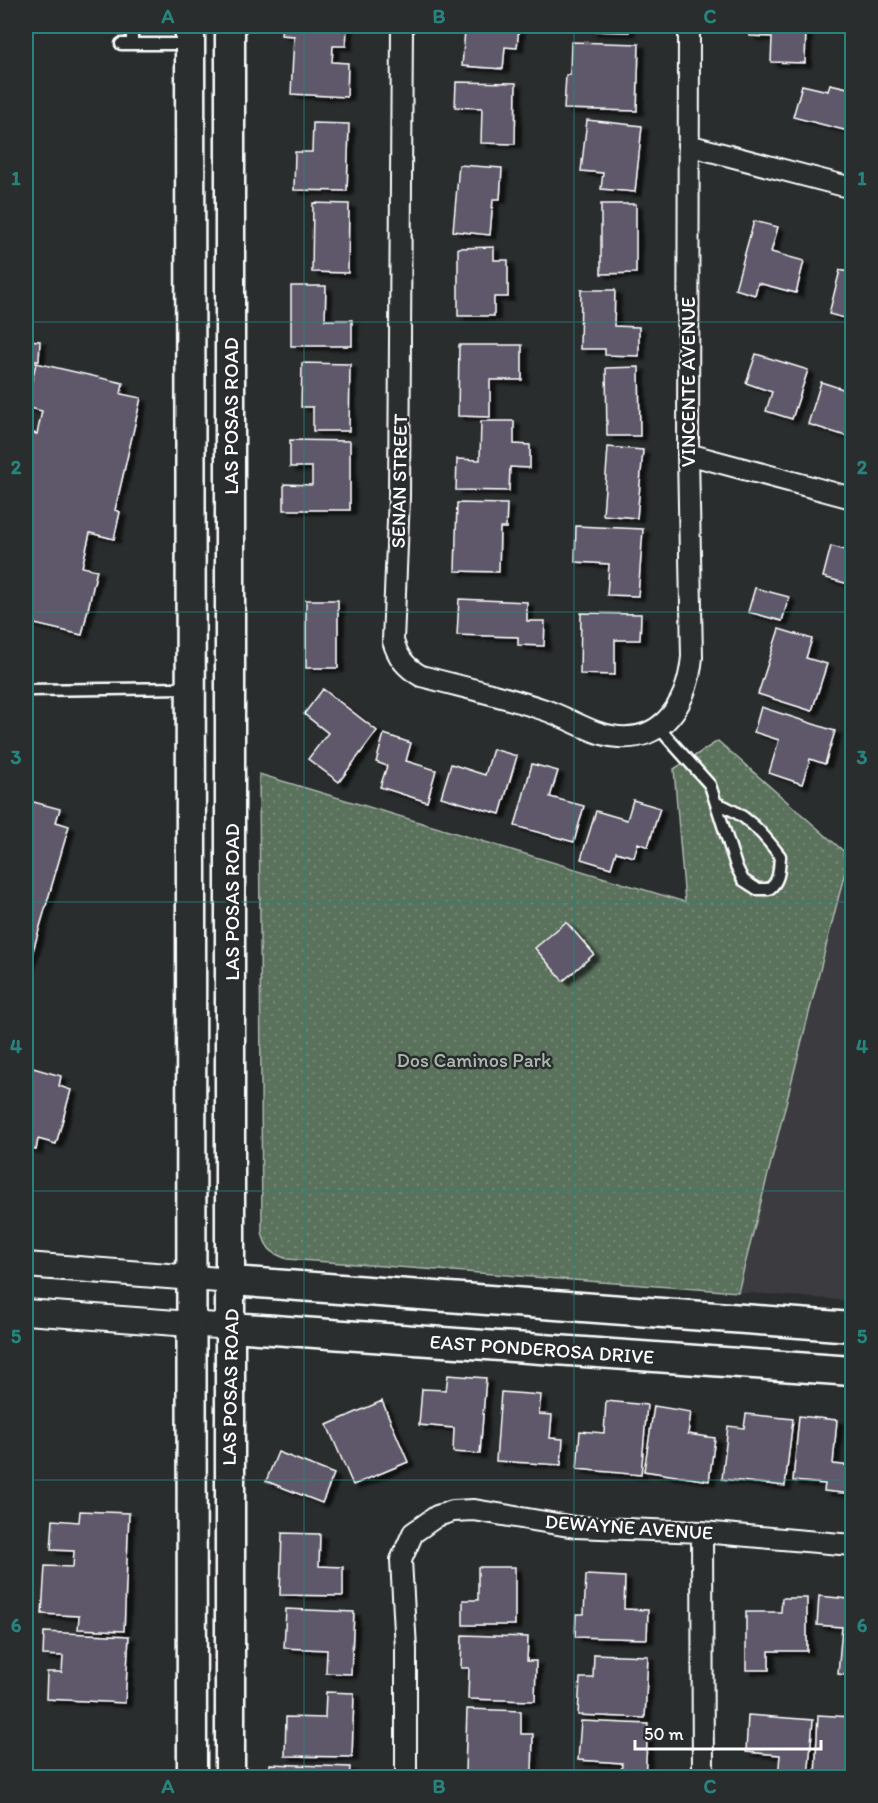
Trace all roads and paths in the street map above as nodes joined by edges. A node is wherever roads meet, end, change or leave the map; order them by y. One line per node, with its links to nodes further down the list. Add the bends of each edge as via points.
1 (132, 26): 5 (lane, via 126,44)
2 (230, 26): 8 (main road, LAS POSAS ROAD)
3 (402, 26): 13 (street, SENAN STREET, via 399,497 393,640 397,654 408,669 421,676 545,710 599,733 640,736)
4 (688, 26): 6 (street, VINCENTE AVENUE)
5 (190, 35): 8 (main road, via 214,65 215,255); 11 (main road, LAS POSAS ROAD)
6 (688, 145): 7 (street); 9 (street, VINCENTE AVENUE)
7 (852, 188)
8 (231, 280): 15 (main road, LAS POSAS ROAD)
9 (688, 454): 10 (street); 13 (street, VINCENTE AVENUE, via 690,678 682,702)
10 (852, 498)
11 (189, 688): 12 (lane); 15 (main road, via 205,690 213,696 214,896); 17 (main road, LAS POSAS ROAD)
12 (26, 690)
13 (658, 727): 14 (lane, via 710,785)
14 (717, 803): 14 (lane, via 743,880 757,889 769,889 776,884 780,856 761,831 736,810)
15 (232, 935): 18 (main road, LAS POSAS ROAD)
16 (26, 1265): 17 (street)
17 (191, 1278): 18 (street); 20 (main road, LAS POSAS ROAD)
18 (232, 1281): 21 (main road, LAS POSAS ROAD); 22 (main road)
19 (26, 1311): 20 (street)
20 (192, 1324): 21 (street); 26 (main road, LAS POSAS ROAD)
21 (231, 1327): 23 (main road, EAST PONDEROSA DRIVE); 27 (main road, LAS POSAS ROAD)
22 (852, 1327)
23 (852, 1371)
24 (702, 1532): 25 (street, DEWAYNE AVENUE); 28 (street, DEWAYNE AVENUE, via 575,1527 474,1510 437,1516 413,1533 401,1560); 29 (street)
25 (852, 1545)
26 (192, 1778)
27 (230, 1778)
28 (406, 1778)
29 (703, 1778)

